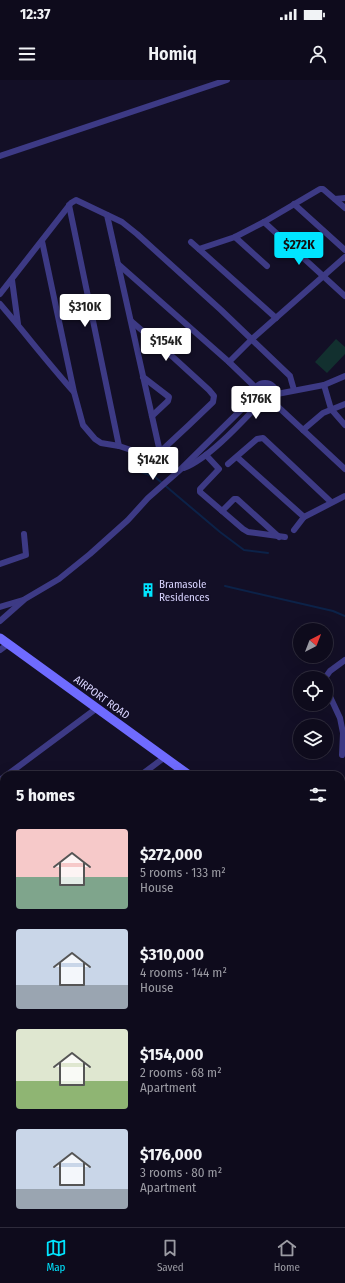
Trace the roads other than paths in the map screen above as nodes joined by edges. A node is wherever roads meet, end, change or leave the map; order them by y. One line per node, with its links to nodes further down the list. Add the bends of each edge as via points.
1 (227, 80): 2 (street)
2 (0, 156)
3 (345, 198): 4 (street)
4 (335, 199): 5 (street, via 320,189); 7 (street)
5 (294, 204): 9 (street); 14 (street)
6 (69, 205): 8 (street, via 76,200); 11 (street); 45 (street)
7 (345, 208)
8 (107, 215): 16 (street); 26 (street, via 122,222 137,234)
9 (264, 222): 10 (street); 18 (street)
10 (235, 236): 13 (street); 17 (street)
11 (42, 241): 19 (street); 33 (street)
12 (191, 242): 13 (street)
13 (199, 249): 23 (street)
14 (345, 250)
15 (345, 257): 18 (street)
16 (118, 264): 24 (street); 27 (street)
17 (267, 266)
18 (323, 276): 21 (street); 23 (street)
19 (12, 280): 20 (street); 25 (street)
20 (0, 294)
21 (345, 296)
22 (0, 304): 25 (street)
23 (276, 318): 26 (street)
24 (131, 321): 29 (street); 46 (street, via 214,396 212,402)
25 (18, 325): 33 (street)
26 (252, 339): 27 (street); 32 (street, via 290,376)
27 (229, 362): 31 (street)
28 (345, 376): 30 (street)
29 (143, 378): 40 (street); 40 (street, via 169,397)
30 (324, 385): 32 (street); 39 (street)
31 (255, 387): 34 (street, via 261,383 268,383 274,387); 35 (street)
32 (294, 390): 34 (street)
33 (74, 392): 45 (street, via 83,425 88,432 101,443)
34 (277, 394): 36 (street)
35 (253, 398): 38 (street); 41 (street)
36 (274, 403): 38 (street, via 268,407); 43 (street)
37 (345, 404): 39 (street)
38 (258, 405): 44 (street)
39 (331, 409): 42 (street); 43 (street)
40 (152, 416): 46 (street)
41 (226, 425): 44 (street); 50 (street)
42 (345, 425)
43 (303, 430): 51 (street)
44 (232, 431): 47 (street)
45 (119, 446): 46 (street, via 150,455)
46 (160, 452)
47 (206, 455): 50 (street); 54 (street, via 219,469 199,491)
48 (237, 457): 49 (street); 53 (street, via 257,439 263,438); 55 (street)
49 (228, 464)
50 (181, 469): 59 (street, via 90,554 59,579)
51 (345, 469)
52 (345, 496): 53 (street)
53 (331, 502): 55 (street)
54 (222, 511): 54 (street, via 237,499 282,537 248,532)
55 (304, 517): 56 (street)
56 (294, 530)
57 (24, 534): 58 (street, via 26,554)
58 (0, 564)
59 (25, 599): 60 (street); 61 (street)
60 (0, 607)
61 (0, 621)
62 (0, 638): 63 (main road, AIRPORT ROAD)
63 (8, 644): 64 (street); 68 (main road, AIRPORT ROAD)
64 (0, 650)
65 (345, 660): 66 (street)
66 (330, 671)
67 (333, 703): 69 (street, via 343,733)
68 (97, 708): 70 (main road, AIRPORT ROAD); 71 (street)
69 (342, 755)
70 (165, 757): 72 (street); 73 (main road, AIRPORT ROAD)
71 (12, 771)
72 (146, 771)
73 (184, 771)

